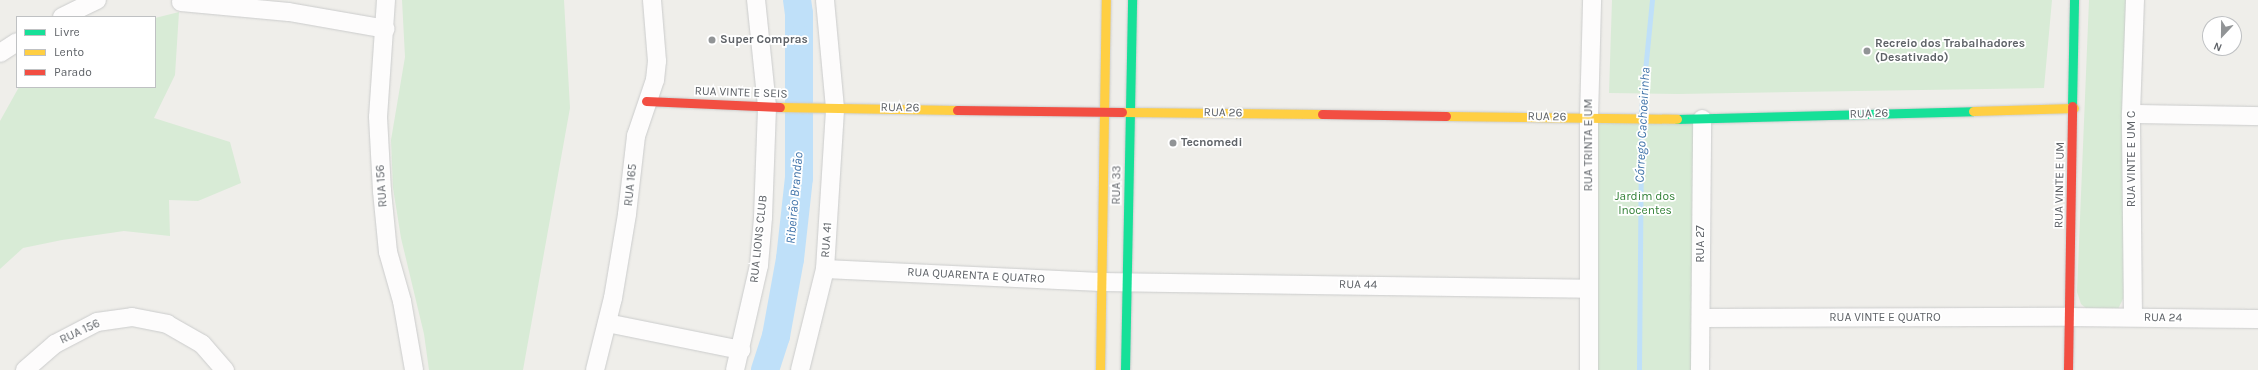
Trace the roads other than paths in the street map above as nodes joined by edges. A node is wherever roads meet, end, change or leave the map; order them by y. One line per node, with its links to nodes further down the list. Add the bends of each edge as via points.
1 (97, 0): 12 (street)
2 (386, 0): 13 (street, RUA 156)
3 (652, 0): 16 (street, RUA 165, via 657,61 655,80)
4 (756, 0): 17 (street, RUA LIONS CLUB)
5 (825, 0): 18 (street, RUA 41)
6 (1106, 0): 20 (street, RUA 33)
7 (1132, 0): 21 (street, RUA 33)
8 (1592, 0): 24 (street, RUA TRINTA E UM)
9 (2074, 0): 19 (street, RUA VINTE E UM)
10 (2135, 0): 22 (street, RUA VINTE E UM C)
11 (181, 2): 13 (street, via 289,12)
12 (64, 16)
13 (386, 29): 39 (street, RUA 156, via 378,117 382,191 388,252 402,301)
14 (16, 43): 15 (street)
15 (0, 53)
16 (646, 101): 17 (street, RUA VINTE E SEIS); 34 (street, RUA 165, via 636,136 627,214)
17 (767, 106): 18 (street, RUA VINTE E SEIS); 35 (street, RUA LIONS CLUB, via 759,265)
18 (835, 108): 20 (street, RUA 26); 26 (street, RUA 41)
19 (2074, 108): 25 (street, RUA 26); 30 (street, RUA VINTE E UM)
20 (1103, 111): 21 (street, RUA 26); 28 (street, RUA 33)
21 (1130, 112): 24 (street, RUA 26); 27 (street, RUA 33)
22 (2131, 114): 23 (street); 31 (street, RUA VINTE E UM C)
23 (2258, 116)
24 (1589, 118): 25 (street, RUA 26); 29 (street, RUA TRINTA E UM)
25 (1702, 119): 32 (street, RUA 27)
26 (825, 269): 28 (street, RUA QUARENTA E QUATRO); 42 (street, RUA 41)
27 (1127, 281): 28 (street, RUA QUARENTA E QUATRO); 29 (street, RUA 44); 44 (street, RUA 33)
28 (1101, 282): 43 (street, RUA 33)
29 (1589, 289): 45 (street, RUA TRINTA E UM)
30 (2068, 317): 31 (street, RUA 24); 32 (street, RUA VINTE E QUATRO); 47 (street, RUA VINTE E UM)
31 (2133, 317): 33 (street, RUA 24)
32 (1701, 318): 46 (street, RUA 27)
33 (2258, 319)
34 (607, 323): 35 (street); 40 (street, RUA 165)
35 (741, 350): 41 (street, RUA LIONS CLUB)
36 (38, 363): 37 (street, RUA 156); 38 (street, RUA 156, via 55,344 97,322 132,317 167,324 202,344)
37 (25, 370)
38 (225, 370)
39 (414, 370)
40 (595, 370)
41 (735, 370)
42 (800, 370)
43 (1100, 370)
44 (1125, 370)
45 (1589, 370)
46 (1700, 370)
47 (2068, 370)

